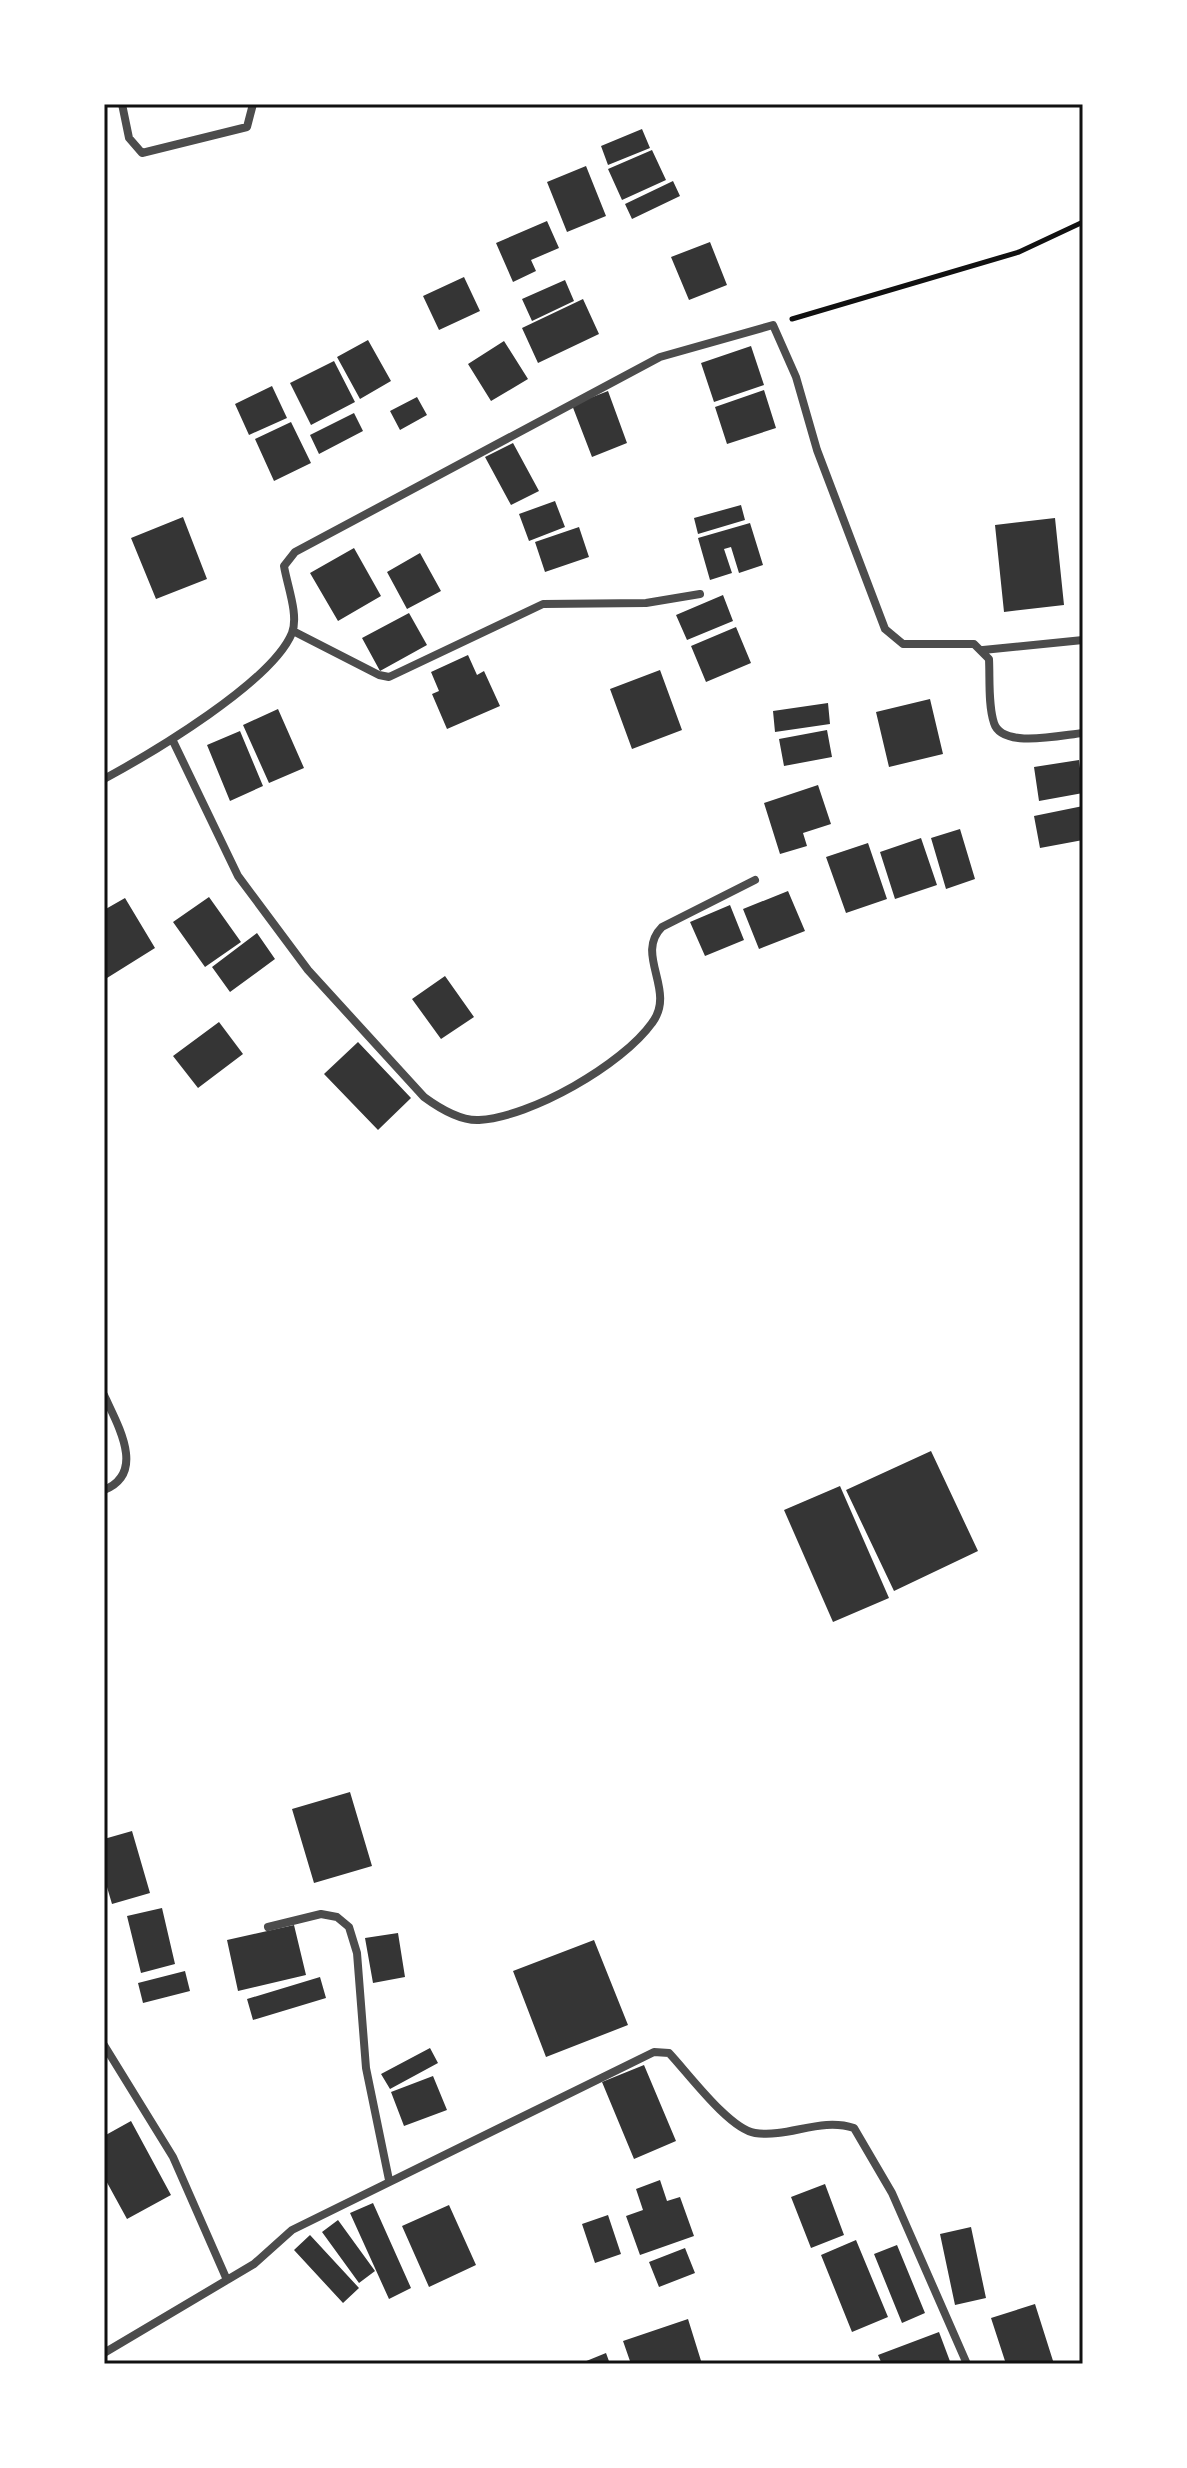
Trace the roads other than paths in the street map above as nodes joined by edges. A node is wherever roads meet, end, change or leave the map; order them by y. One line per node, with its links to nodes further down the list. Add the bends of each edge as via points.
1 (122, 104): 2 (street, via 129,138 142,153 247,127)
2 (253, 104)
3 (700, 594): 4 (street, via 646,603 543,604 389,677)
4 (293, 631): 6 (street, via 284,566 295,552 660,357 773,325 885,629 903,644 974,644); 8 (street, via 274,661)
5 (1083, 640): 6 (street)
6 (983, 650): 7 (street, via 989,659 994,725 1002,735 1014,740)
7 (1083, 733)
8 (173, 741): 9 (street); 10 (street, via 238,876 308,970 424,1097 442,1110 478,1120 534,1106 617,1058 653,1022 663,999 650,950 652,938 662,927)
9 (104, 779)
10 (755, 880)
11 (104, 1395): 12 (street, via 128,1458 122,1478)
12 (104, 1490)
13 (268, 1927): 15 (street, via 321,1914 337,1917 349,1927 357,1953 366,2068)
14 (104, 2045): 16 (street, via 173,2157)
15 (389, 2180): 16 (street, via 292,2230); 18 (street, via 654,2052 669,2053 735,2123 755,2133 836,2122 854,2128 892,2193)
16 (227, 2280): 17 (street)
17 (104, 2353)
18 (967, 2364)

